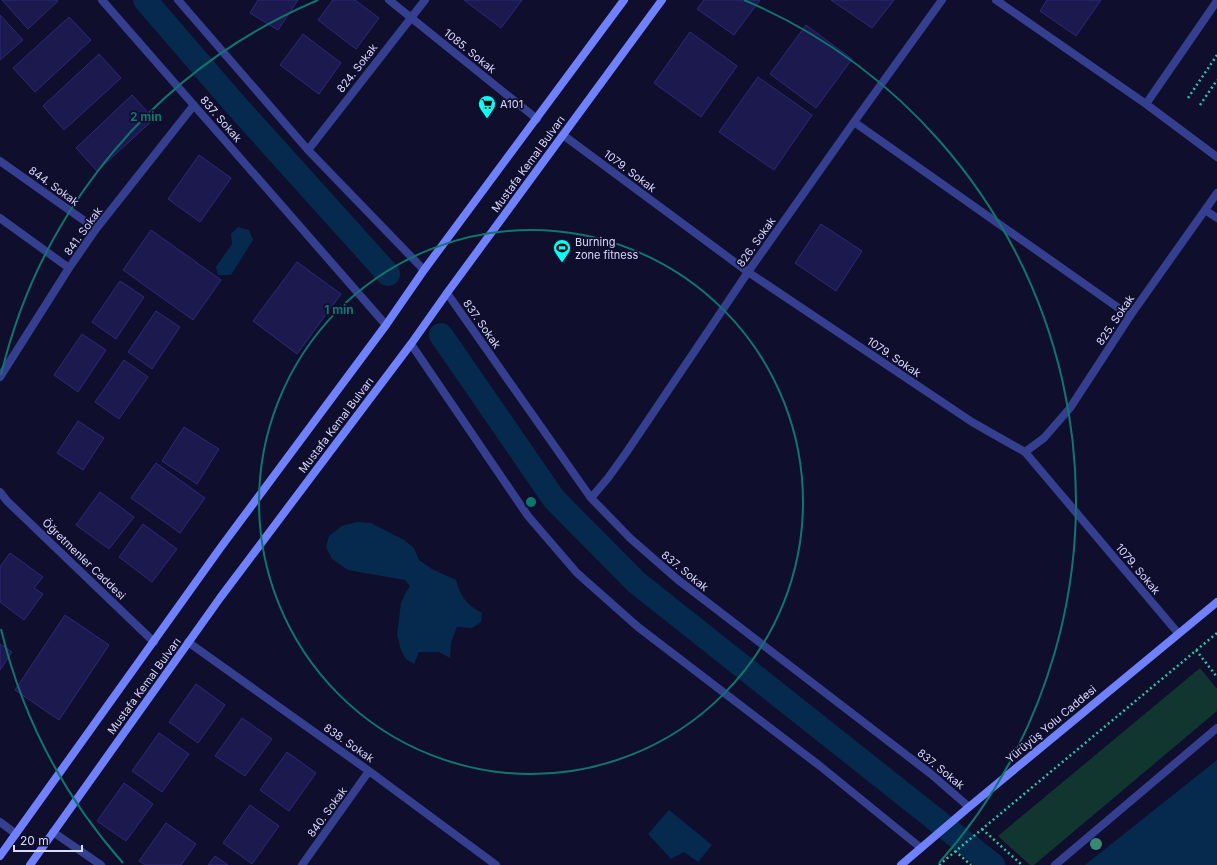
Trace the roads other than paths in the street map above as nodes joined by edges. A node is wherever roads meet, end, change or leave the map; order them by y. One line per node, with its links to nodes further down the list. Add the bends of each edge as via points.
1 (102, 0): 12 (street, 837. Sokak)
2 (178, 0): 16 (street)
3 (389, 0): 10 (street, 1085. Sokak)
4 (425, 0): 10 (street, 824. Sokak)
5 (624, 0): 13 (main road, Mustafa Kemal Bulvarı)
6 (662, 0): 15 (main road, Mustafa Kemal Bulvarı)
7 (942, 0): 14 (street, 826. Sokak)
8 (996, 0): 11 (street)
9 (1217, 1): 11 (street)
10 (411, 18): 13 (street, 1085. Sokak); 16 (street, 824. Sokak)
11 (1146, 104): 17 (street)
12 (194, 105): 23 (street, 841. Sokak); 29 (street, 837. Sokak)
13 (536, 119): 25 (main road, Mustafa Kemal Bulvarı)
14 (854, 122): 26 (street, 826. Sokak); 28 (street)
15 (563, 135): 26 (street, 1079. Sokak); 27 (main road, Mustafa Kemal Bulvarı)
16 (308, 150): 25 (street)
17 (1217, 157)
18 (0, 161): 23 (street, 844. Sokak)
19 (1217, 193): 20 (street, 825. Sokak)
20 (1205, 210): 22 (street); 28 (street, 825. Sokak)
21 (0, 218): 24 (street)
22 (1217, 218)
23 (96, 229): 24 (street, 841. Sokak)
24 (69, 268): 31 (street, 841. Sokak)
25 (424, 270): 29 (main road, Mustafa Kemal Bulvarı)
26 (748, 272): 32 (street, 1079. Sokak, via 972,422); 34 (street, 826. Sokak, via 626,453)
27 (447, 293): 30 (main road, Mustafa Kemal Bulvarı); 34 (street, 837. Sokak)
28 (1130, 316): 32 (street, 825. Sokak, via 1070,408 1044,438)
29 (386, 325): 37 (main road, Mustafa Kemal Bulvarı, via 221,546)
30 (411, 344): 38 (main road, Mustafa Kemal Bulvarı); 45 (street, via 528,516 577,573 638,627 820,766)
31 (0, 377)
32 (1025, 452): 36 (street, 1079. Sokak)
33 (0, 492): 37 (street, Öğretmenler Caddesi)
34 (591, 498): 41 (street, 837. Sokak, via 630,538 677,580 931,774)
35 (1217, 602): 36 (main road, Yürüyüş Yolu Caddesi)
36 (1178, 633): 41 (main road, Yürüyüş Yolu Caddesi)
37 (154, 642): 44 (main road, Mustafa Kemal Bulvarı)
38 (188, 642): 40 (street, 838. Sokak); 43 (main road, Mustafa Kemal Bulvarı)
39 (1217, 728): 52 (street)
40 (369, 771): 49 (street, 840. Sokak); 50 (street, 838. Sokak)
41 (969, 807): 45 (main road, Yürüyüş Yolu Caddesi)
42 (0, 822): 44 (street)
43 (53, 832): 47 (main road, Mustafa Kemal Bulvarı); 48 (street)
44 (16, 834): 46 (main road, Mustafa Kemal Bulvarı)
45 (921, 848): 51 (main road, Yürüyüş Yolu Caddesi)
46 (0, 856)
47 (30, 865)
48 (101, 865)
49 (302, 865)
50 (496, 865)
51 (901, 865)
52 (1055, 865)

